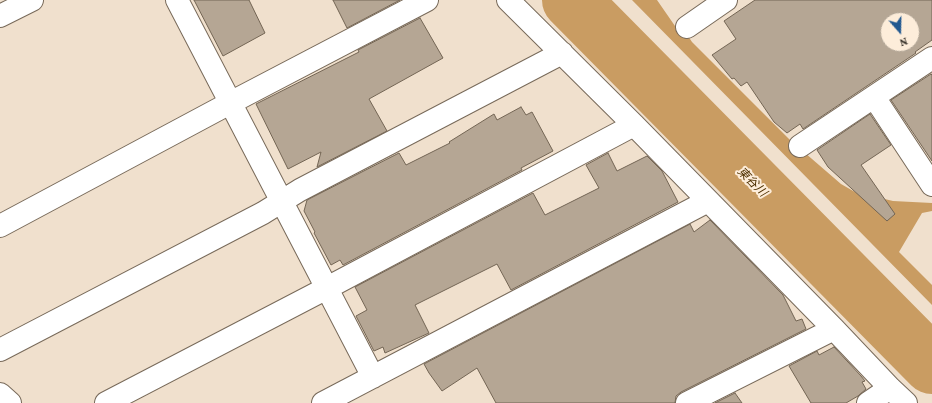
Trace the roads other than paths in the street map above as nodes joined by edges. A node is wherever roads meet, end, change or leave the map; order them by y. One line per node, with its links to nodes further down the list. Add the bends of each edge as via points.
1 (32, 0): 6 (street)
2 (177, 0): 11 (street)
3 (427, 0): 11 (street)
4 (508, 0): 8 (street)
5 (726, 0): 7 (street)
6 (0, 16)
7 (687, 27)
8 (562, 53): 12 (street); 15 (street)
9 (932, 58): 10 (street)
10 (874, 97): 13 (street); 14 (street)
11 (230, 102): 15 (street); 17 (street)
12 (634, 125): 16 (street); 18 (street)
13 (800, 146)
14 (932, 184)
15 (282, 201): 18 (street); 20 (street)
16 (708, 201): 19 (street); 21 (street)
17 (0, 226)
18 (327, 288): 21 (street); 25 (street)
19 (834, 329): 22 (street); 27 (street)
20 (0, 350)
21 (373, 377): 26 (street)
22 (890, 388): 28 (street); 29 (street)
23 (0, 394): 24 (street)
24 (10, 403)
25 (106, 403)
26 (323, 403)
27 (687, 403)
28 (868, 403)
29 (906, 403)

